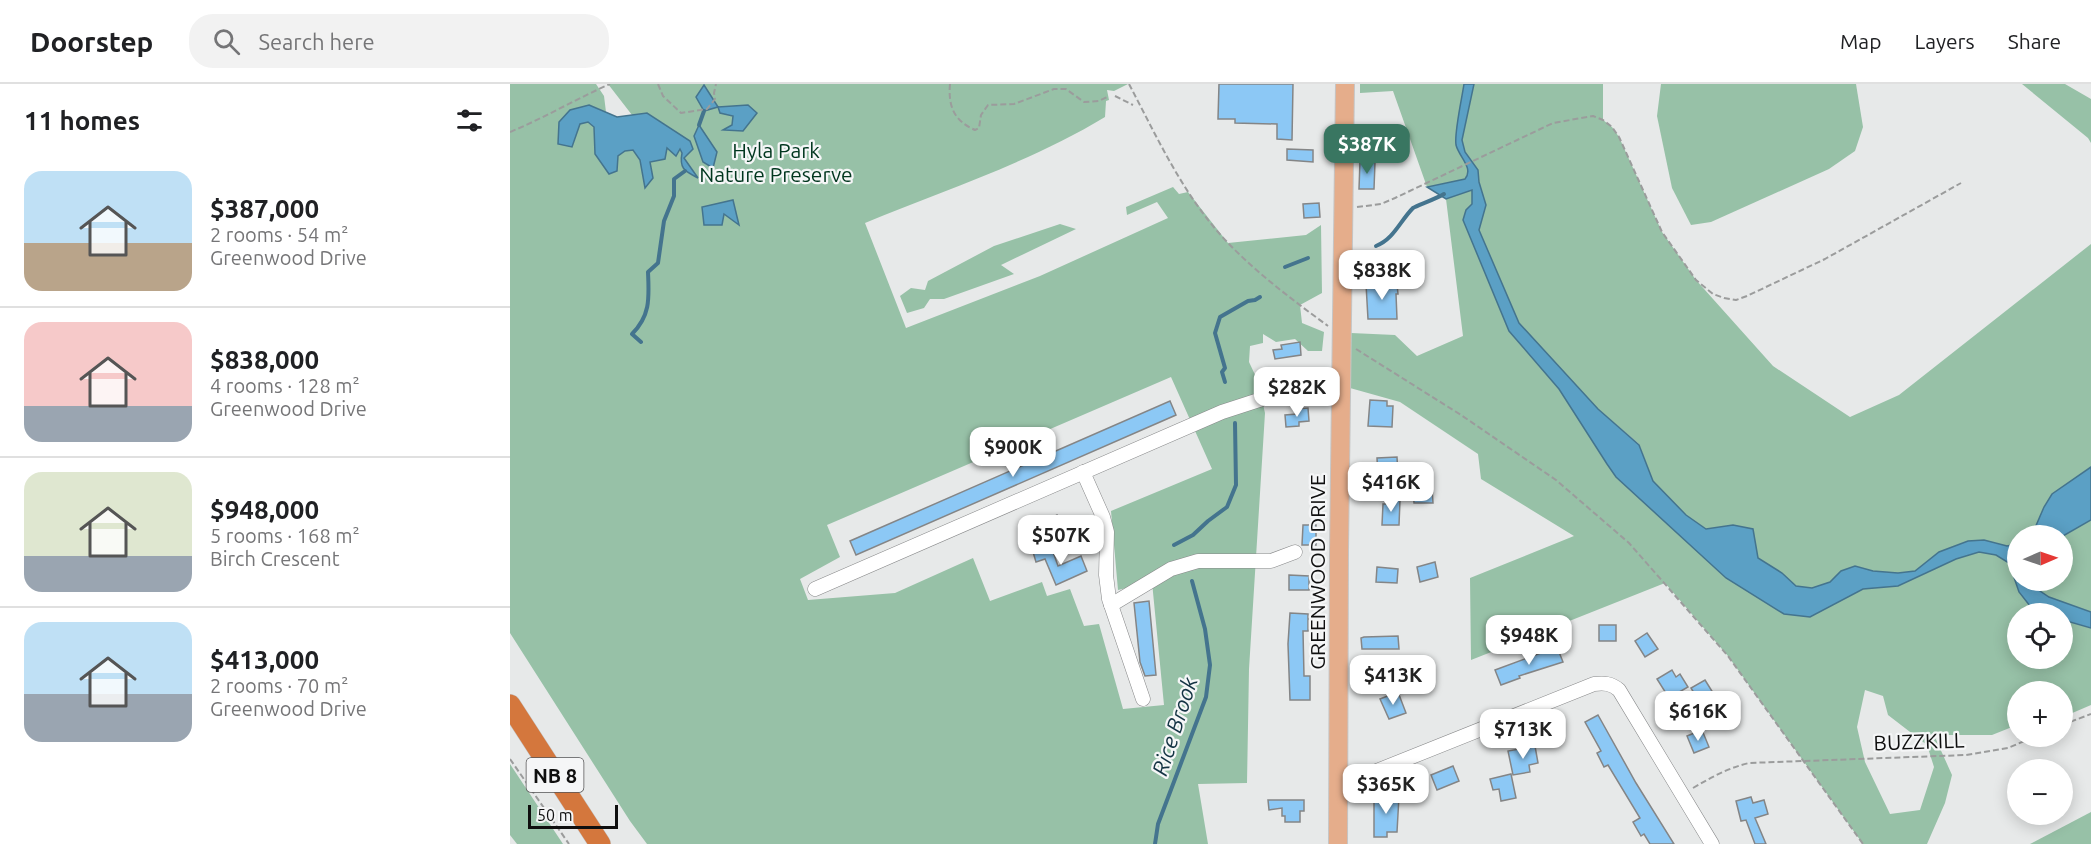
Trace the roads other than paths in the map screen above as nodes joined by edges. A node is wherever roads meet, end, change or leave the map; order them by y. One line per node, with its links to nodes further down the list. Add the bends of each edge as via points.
1 (1345, 84): 2 (main road, GREENWOOD DRIVE)
2 (1341, 381): 3 (street, via 1222,412); 9 (main road, GREENWOOD DRIVE)
3 (1083, 472): 5 (street); 6 (street, via 1107,532 1106,575)
4 (1295, 552): 6 (street, via 1271,561 1198,561 1171,569)
5 (815, 589)
6 (1111, 605): 7 (street)
7 (1143, 699)
8 (510, 705): 10 (highway, NB 8)
9 (1339, 786): 11 (main road, GREENWOOD DRIVE); 12 (street, via 1594,684 1612,684)
10 (600, 844)
11 (1338, 844)
12 (1712, 844)

